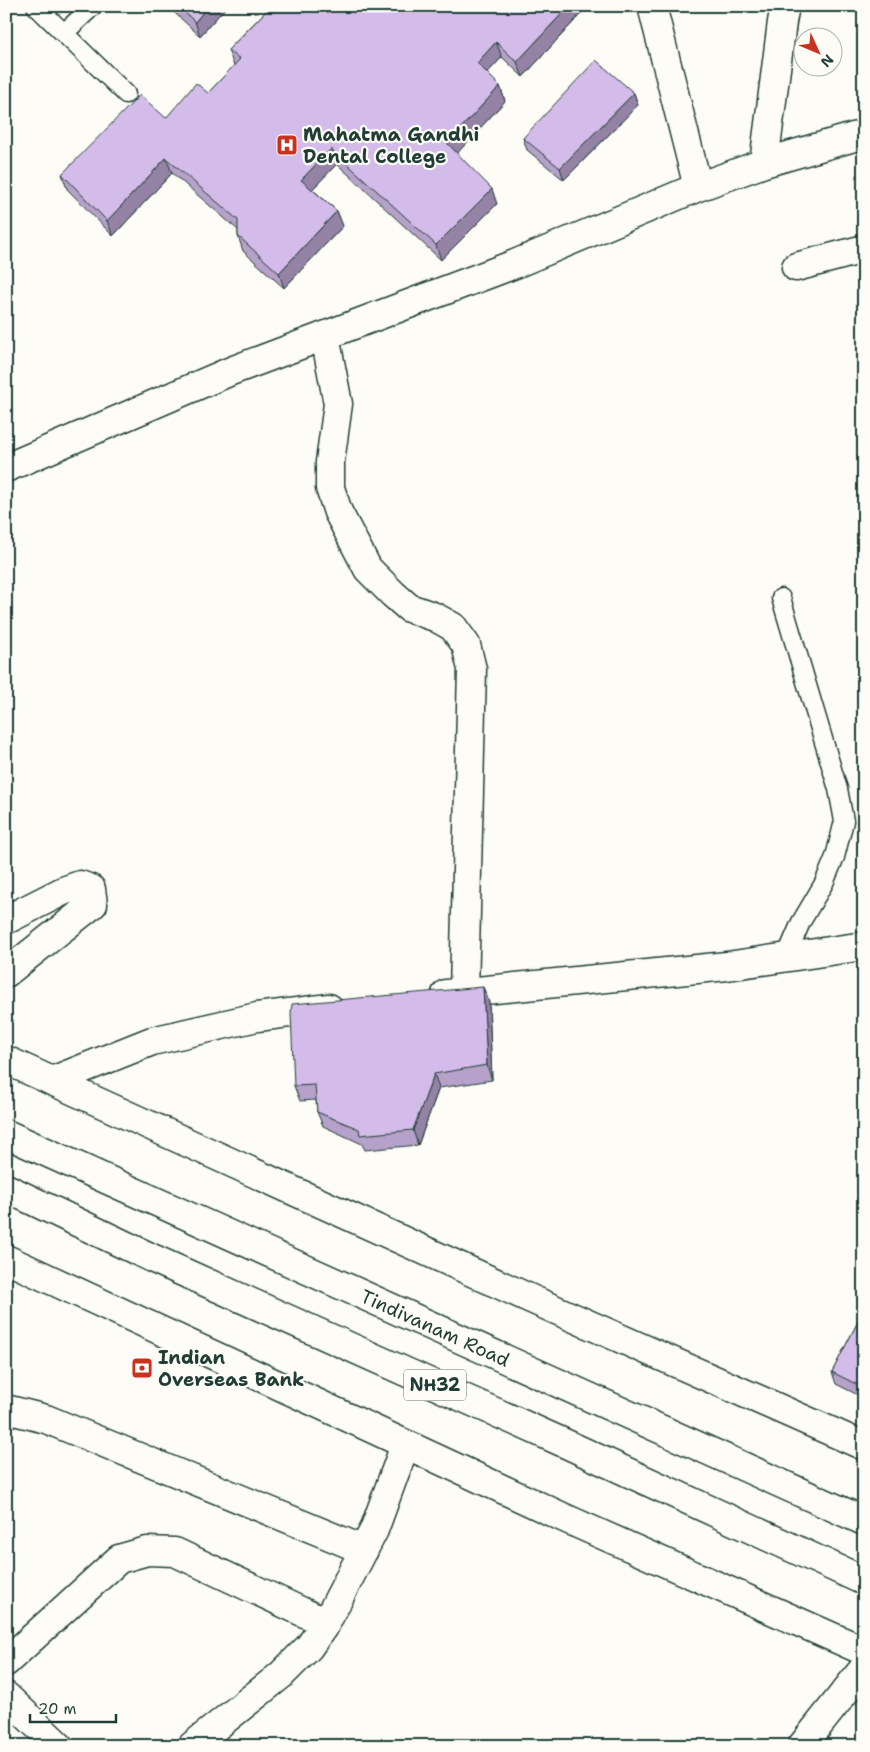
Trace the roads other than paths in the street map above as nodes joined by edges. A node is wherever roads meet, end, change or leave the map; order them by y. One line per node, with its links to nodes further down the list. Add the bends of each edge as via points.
1 (36, 6): 5 (lane)
2 (93, 6): 5 (lane)
3 (652, 6): 9 (main road)
4 (785, 6): 8 (main road)
5 (64, 33): 6 (lane)
6 (126, 94)
7 (864, 134): 8 (main road)
8 (764, 163): 9 (main road)
9 (698, 186): 12 (main road, via 516,264)
10 (864, 249): 11 (main road)
11 (796, 267)
12 (324, 336): 13 (main road, via 231,371); 19 (main road, via 338,404 330,462 330,488 338,512 368,569 409,608 435,617 453,628 466,645 472,669)
13 (6, 468)
14 (781, 598): 17 (lane, via 838,789 844,821 832,866 801,922)
15 (6, 920): 18 (main road, via 63,890 80,885 91,889 93,904)
16 (864, 946): 17 (main road)
17 (786, 958): 19 (main road)
18 (6, 973)
19 (464, 992): 20 (main road)
20 (426, 996)
21 (351, 1005): 23 (main road, via 257,1017 152,1041)
22 (6, 1060): 23 (main road)
23 (52, 1081): 29 (main road)
24 (6, 1134): 30 (main road, Tindivanam Road / NH32)
25 (6, 1188): 32 (main road, NH32, via 154,1259)
26 (6, 1259): 28 (main road)
27 (6, 1410): 31 (main road, via 46,1419)
28 (405, 1445): 31 (main road); 34 (main road)
29 (864, 1446)
30 (864, 1521)
31 (364, 1550): 33 (main road)
32 (864, 1581)
33 (326, 1623): 35 (main road, via 175,1552 147,1550 119,1559); 39 (main road, via 309,1647 281,1675)
34 (864, 1651)
35 (6, 1662)
36 (864, 1668): 40 (main road)
37 (6, 1696): 38 (main road)
38 (59, 1746)
39 (192, 1746)
40 (802, 1746)

